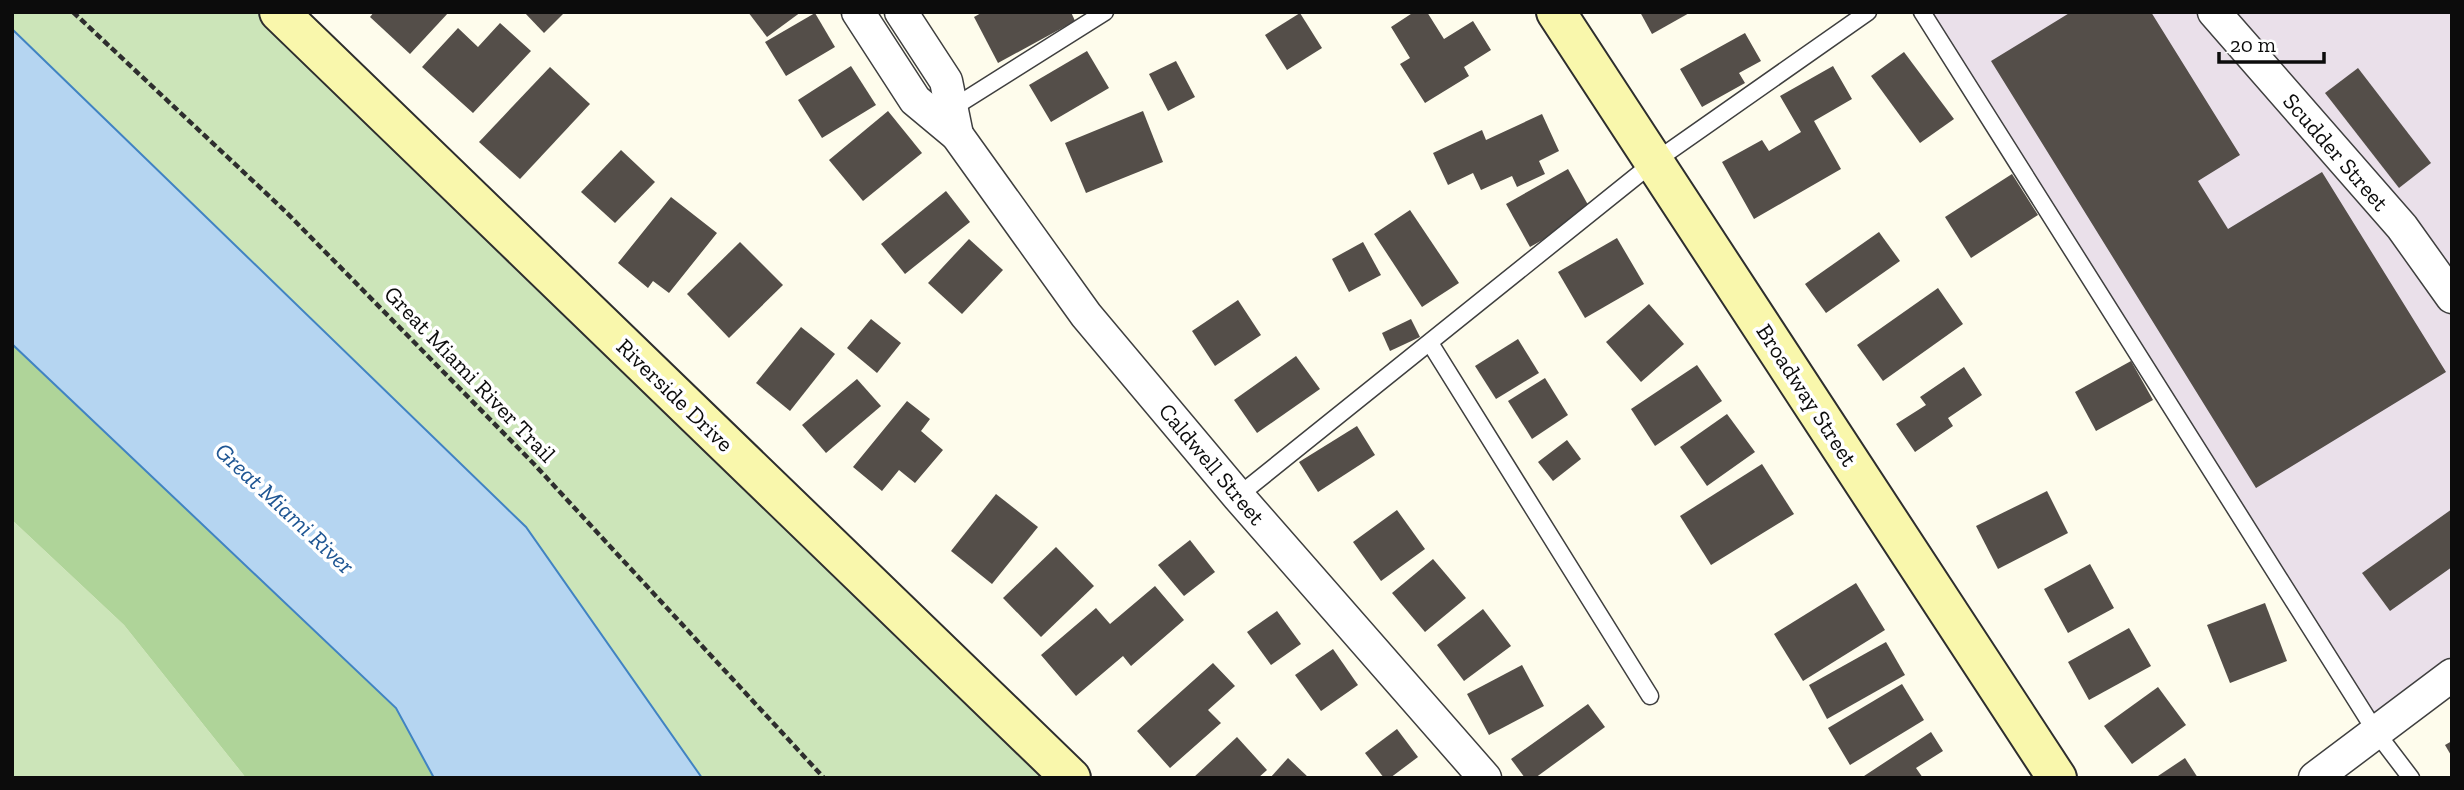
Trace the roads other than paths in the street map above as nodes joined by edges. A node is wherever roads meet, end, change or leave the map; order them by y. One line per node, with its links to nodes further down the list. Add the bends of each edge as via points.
1 (279, 12): 17 (main road, Riverside Drive)
2 (858, 12): 9 (street, Caldwell Street, via 915,100)
3 (901, 12): 9 (street, Caldwell Street, via 946,81)
4 (1105, 12): 9 (lane)
5 (1556, 12): 10 (main road, Broadway Street)
6 (1868, 12): 10 (lane)
7 (1922, 12): 16 (lane)
8 (2214, 12): 11 (street, Scudder Street, via 2402,227)
9 (954, 122): 13 (street, Caldwell Street, via 1086,315)
10 (1654, 163): 12 (lane); 19 (main road, Broadway Street)
11 (2452, 298)
12 (1430, 343): 13 (lane); 15 (lane)
13 (1238, 496): 18 (street, Caldwell Street)
14 (2452, 676): 16 (street)
15 (1650, 696)
16 (2376, 732): 20 (street); 21 (lane)
17 (1071, 778)
18 (1485, 778)
19 (2057, 778)
20 (2315, 778)
21 (2411, 778)

